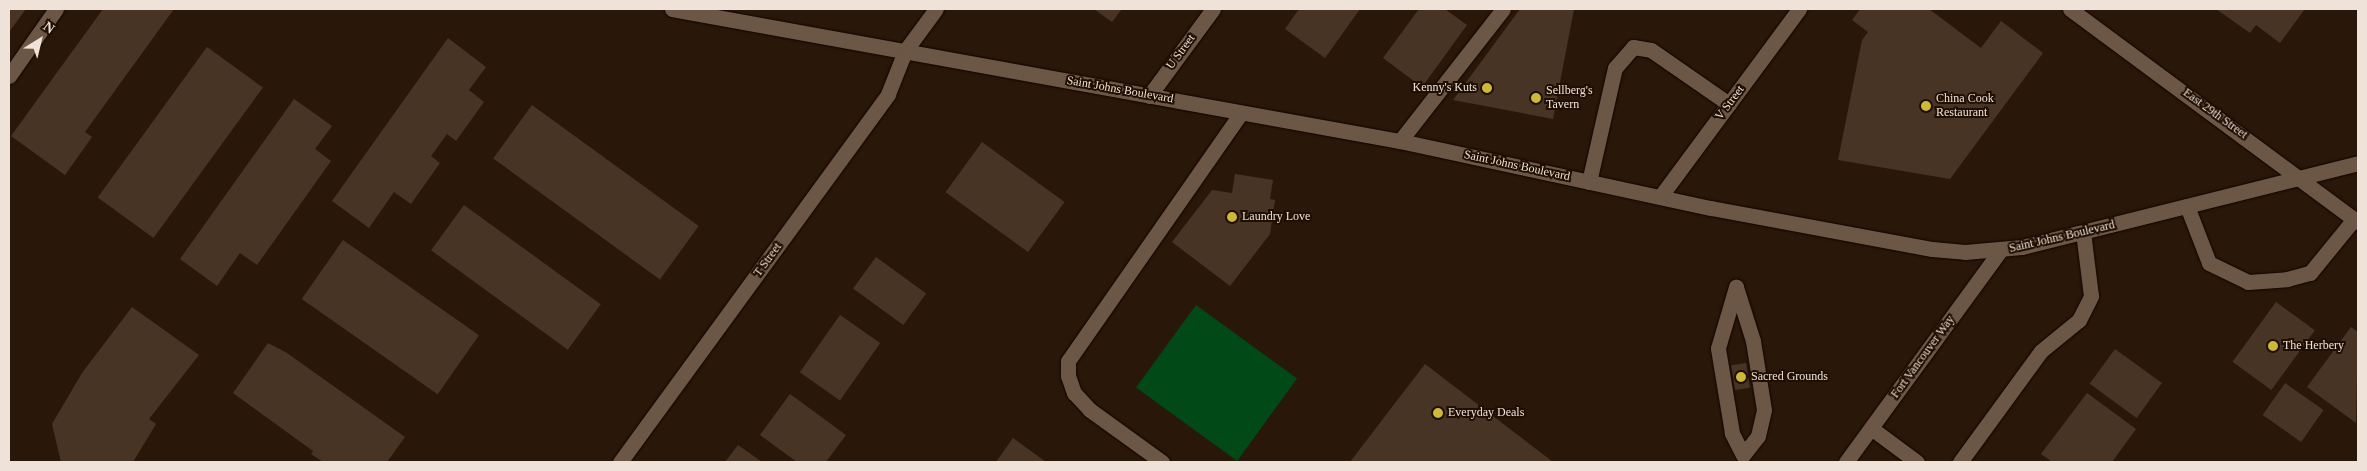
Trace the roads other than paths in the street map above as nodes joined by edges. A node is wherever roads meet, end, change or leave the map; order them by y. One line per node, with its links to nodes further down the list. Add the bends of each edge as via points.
1 (56, 9): 9 (street)
2 (672, 9): 8 (street, Saint Johns Boulevard)
3 (936, 9): 8 (street, T Street)
4 (1213, 9): 10 (street, U Street)
5 (1503, 9): 13 (street)
6 (1799, 9): 11 (street, V Street)
7 (2070, 9): 15 (street, East 29th Street)
8 (906, 51): 10 (street, Saint Johns Boulevard); 24 (street, T Street, via 888,94)
9 (9, 76)
10 (1149, 96): 12 (street, Saint Johns Boulevard)
11 (1729, 104): 16 (street, via 1651,50 1633,47 1615,68); 17 (street, V Street)
12 (1241, 112): 13 (street, Saint Johns Boulevard); 25 (street, via 1072,354 1068,376 1074,393 1090,410)
13 (1400, 141): 16 (street, Saint Johns Boulevard)
14 (2358, 164): 15 (street, Saint Johns Boulevard)
15 (2300, 178): 18 (street, Saint Johns Boulevard); 19 (street, East 29th Street)
16 (1589, 182): 17 (street, Saint Johns Boulevard)
17 (1660, 197): 21 (street, Saint Johns Boulevard, via 1932,250)
18 (2187, 206): 19 (street, via 2209,263 2248,282 2287,279 2310,273); 20 (street, Saint Johns Boulevard)
19 (2356, 220)
20 (2083, 232): 21 (street, Saint Johns Boulevard); 28 (street, via 2091,296 2079,320 2041,351)
21 (2000, 251): 22 (street, Fort Vancouver Way)
22 (1870, 428): 26 (street, Fort Vancouver Way); 27 (street)
23 (1743, 456): 23 (street, via 1758,436 1764,410 1753,341 1736,287 1718,348 1732,433)
24 (620, 462)
25 (1162, 462)
26 (1846, 462)
27 (1917, 462)
28 (1960, 462)

